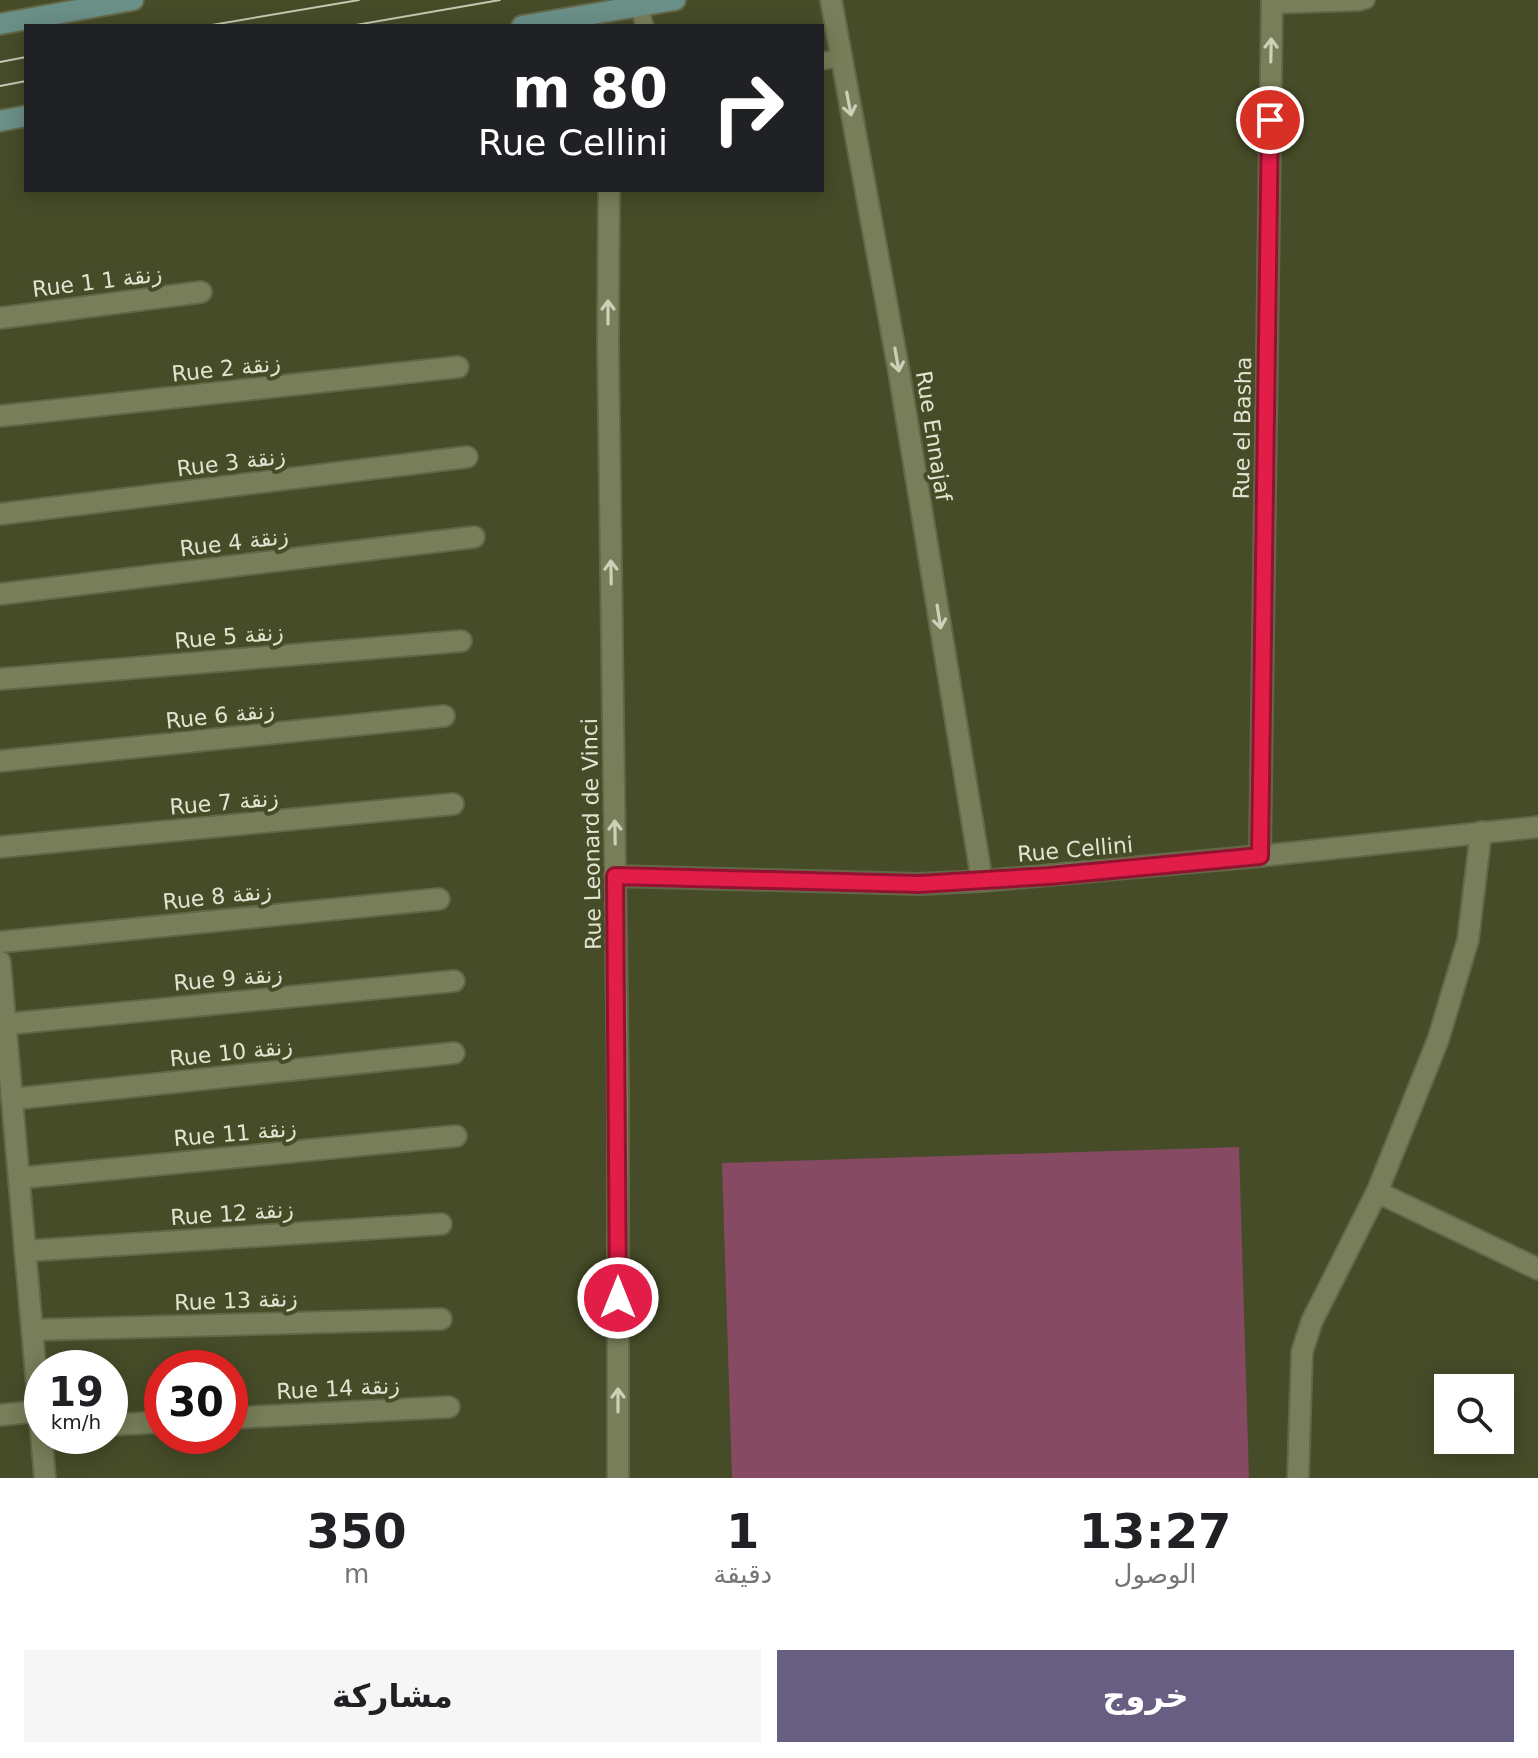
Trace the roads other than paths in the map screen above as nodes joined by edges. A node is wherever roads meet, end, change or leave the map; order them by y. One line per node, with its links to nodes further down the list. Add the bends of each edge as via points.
1 (133, 0): 8 (main road)
2 (675, 0): 6 (main road)
3 (831, 0): 11 (street, Rue Ennajaf)
4 (1366, 0): 5 (lane)
5 (1272, 3): 31 (street, Rue el Basha, one-way to 5)
6 (638, 6): 7 (main road); 10 (lane)
7 (608, 19): 9 (main road)
8 (0, 24)
9 (547, 24)
10 (644, 24)
11 (831, 60): 33 (street, Rue Ennajaf, one-way to 33, via 899,372)
12 (24, 116): 13 (main road)
13 (0, 121)
14 (609, 192): 32 (street, Rue Leonard de Vinci, one-way to 14)
15 (201, 292): 16 (street, Rue 1 زنقة 1)
16 (0, 318)
17 (458, 367): 18 (street, Rue 2 زنقة)
18 (0, 416)
19 (467, 457): 20 (street, Rue 3 زنقة)
20 (0, 514)
21 (474, 537): 22 (street, Rue 4 زنقة)
22 (0, 594)
23 (461, 641): 24 (street, Rue 5 زنقة)
24 (0, 679)
25 (444, 716): 26 (street, Rue 6 زنقة)
26 (0, 761)
27 (453, 804): 30 (street, Rue 7 زنقة)
28 (1538, 827): 29 (street, Rue Cellini)
29 (1481, 832): 31 (street, Rue Cellini); 43 (street, via 1468,940 1455,987)
30 (0, 847)
31 (1260, 856): 33 (street, Rue Cellini)
32 (615, 876): 33 (street, Rue Cellini); 56 (street, Rue Leonard de Vinci, one-way to 32)
33 (982, 881)
34 (439, 899): 35 (street, Rue 8 زنقة)
35 (0, 942)
36 (0, 962): 38 (street)
37 (454, 981): 38 (street, Rue 9 زنقة)
38 (6, 1024): 40 (street)
39 (454, 1053): 40 (street, Rue 10 زنقة)
40 (12, 1099): 42 (street)
41 (456, 1136): 42 (street, Rue 11 زنقة)
42 (19, 1178): 45 (street)
43 (1377, 1192): 46 (street); 57 (street, via 1312,1321 1302,1352)
44 (441, 1224): 45 (street, Rue 12 زنقة)
45 (25, 1251): 48 (street)
46 (1538, 1269)
47 (441, 1319): 48 (street, Rue 13 زنقة)
48 (32, 1330): 49 (street)
49 (34, 1350)
50 (449, 1407): 52 (street, Rue 14 زنقة)
51 (0, 1415): 53 (street)
52 (248, 1417)
53 (24, 1420)
54 (43, 1454): 55 (street)
55 (45, 1478)
56 (618, 1478)
57 (1298, 1478)

